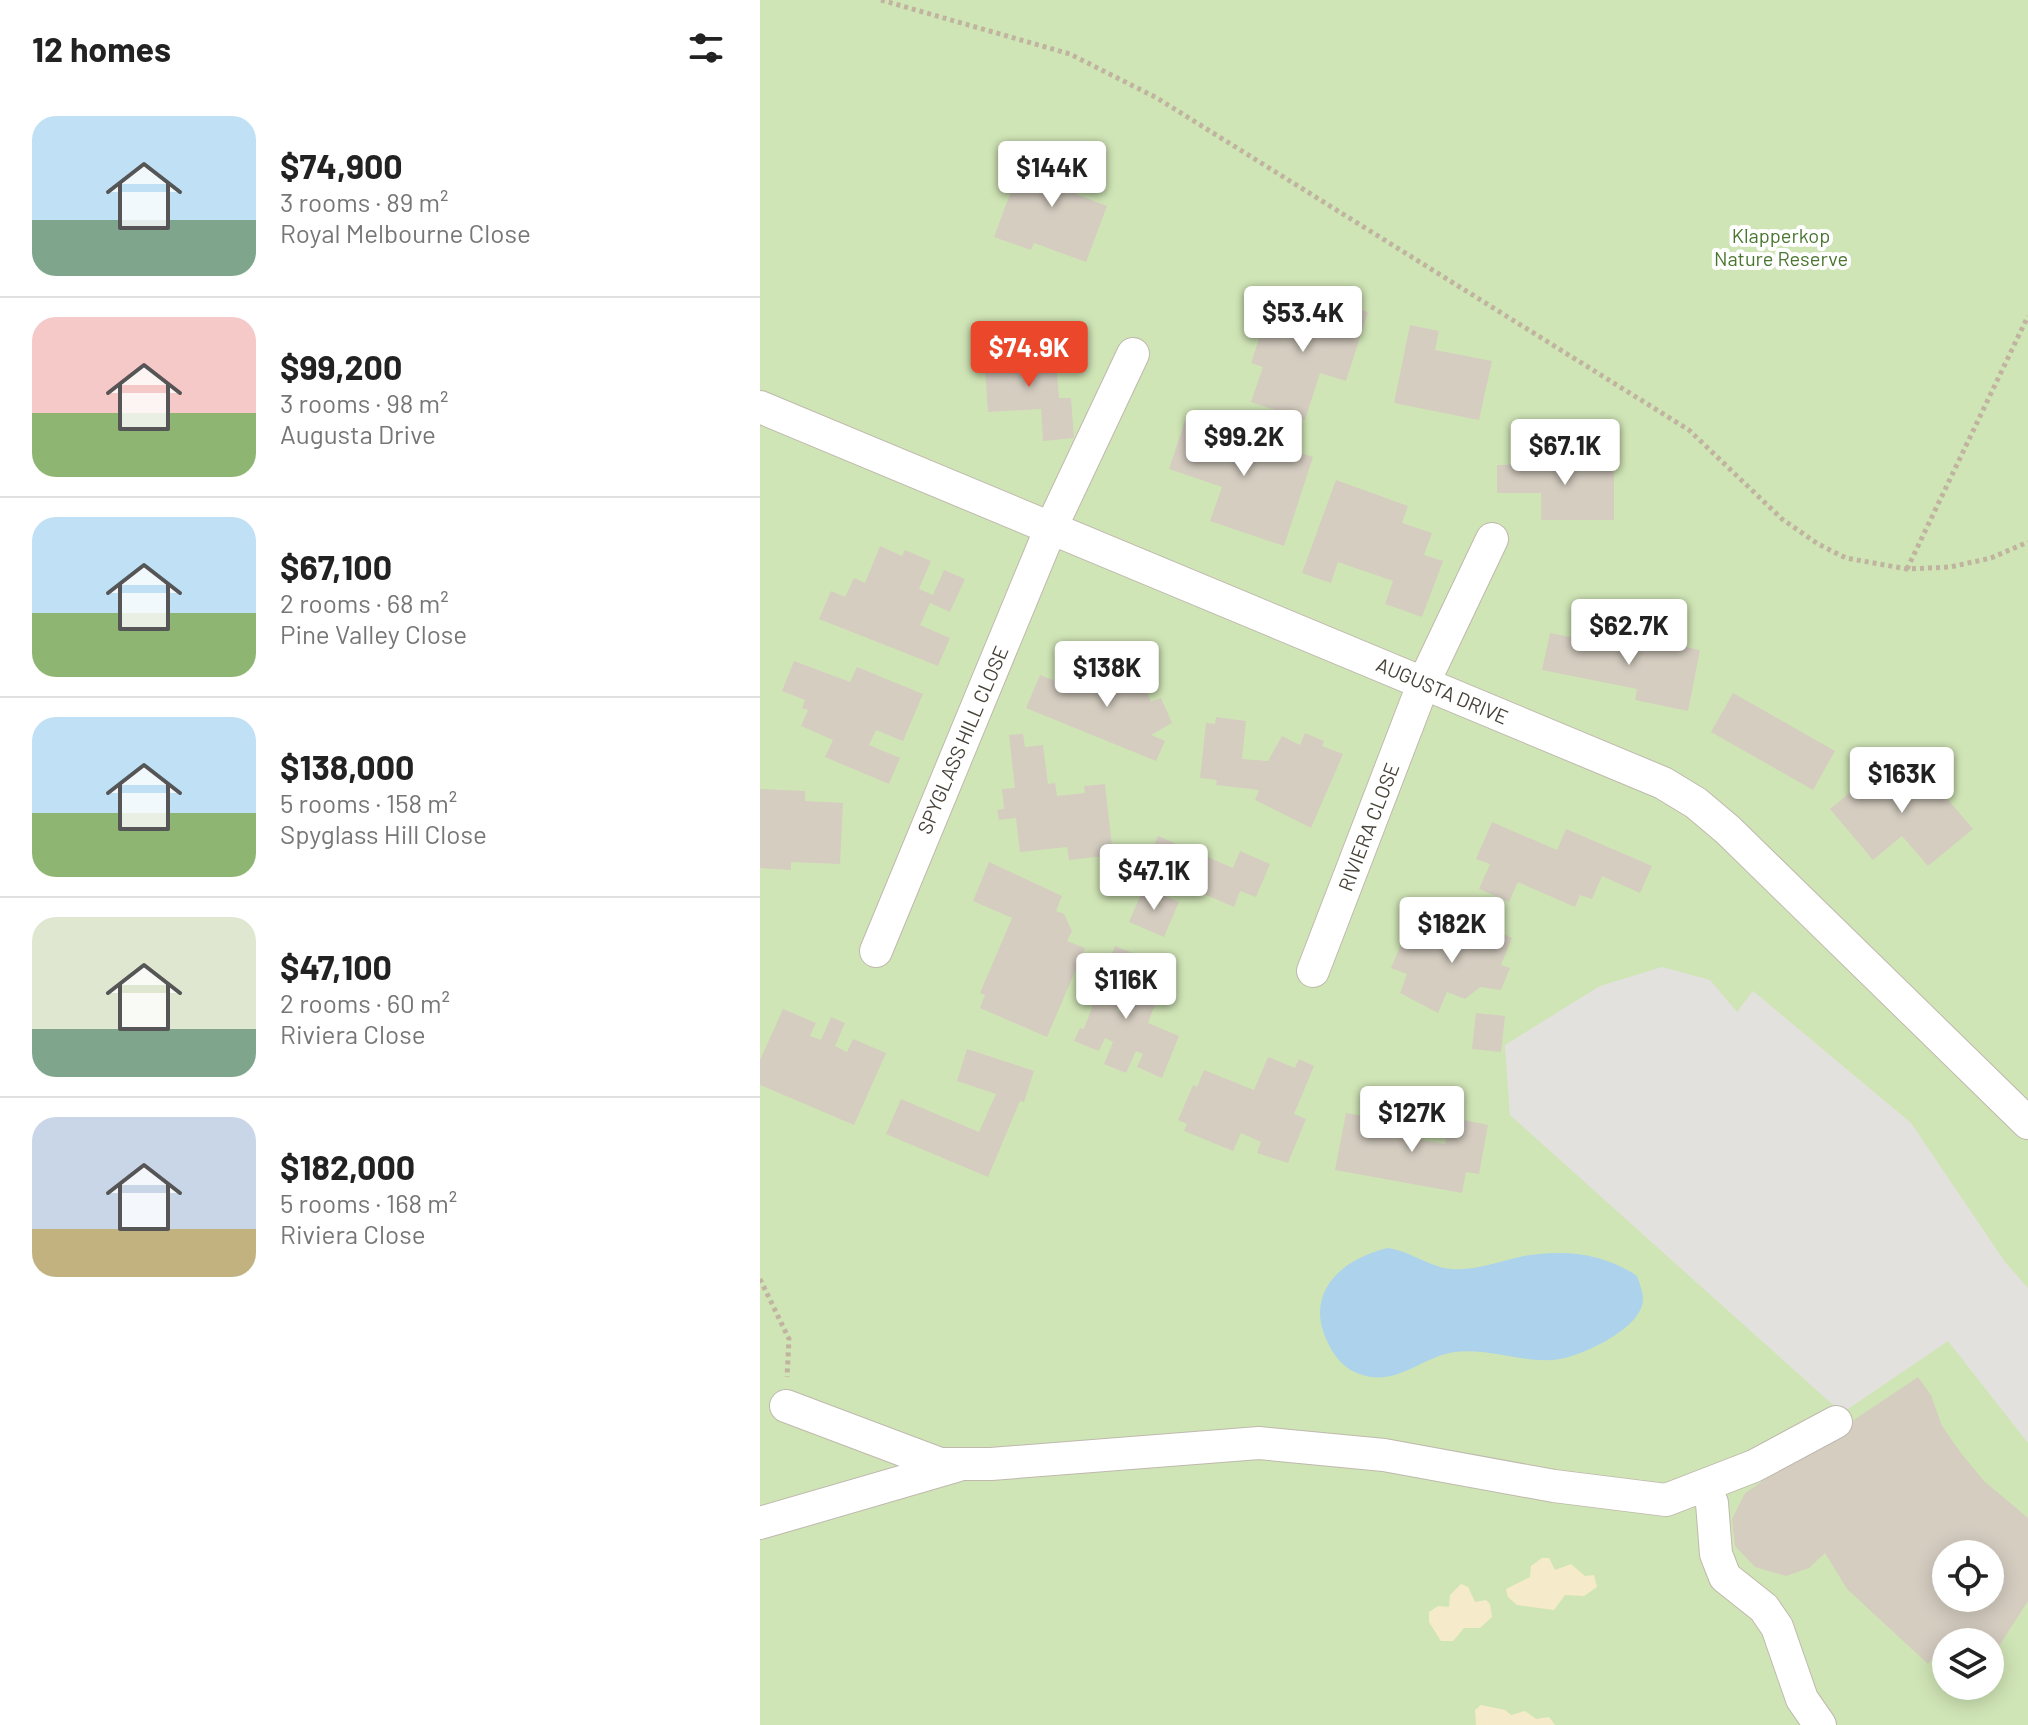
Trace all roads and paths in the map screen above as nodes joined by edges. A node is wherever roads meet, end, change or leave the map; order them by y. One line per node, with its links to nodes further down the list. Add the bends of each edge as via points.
1 (881, 0): 8 (path, via 1070,54 1157,98 1689,430 1782,519 1818,544 1846,558)
2 (2028, 316): 8 (path)
3 (1133, 354): 5 (street, SPYGLASS HILL CLOSE)
4 (760, 407): 5 (street, AUGUSTA DRIVE)
5 (1050, 530): 9 (street, AUGUSTA DRIVE); 10 (street, SPYGLASS HILL CLOSE)
6 (1492, 539): 9 (street, RIVIERA CLOSE)
7 (2028, 542): 8 (path, via 1991,558)
8 (1907, 569)
9 (1424, 682): 11 (street, RIVIERA CLOSE); 12 (street, AUGUSTA DRIVE, via 1663,783 1696,803)
10 (876, 951)
11 (1313, 971)
12 (2028, 1123)
13 (760, 1279): 14 (path, via 789,1339)
14 (786, 1406): 16 (street, via 940,1464)
15 (1836, 1422): 17 (street)
16 (959, 1465): 17 (street, via 1259,1443 1384,1455 1666,1500); 18 (street)
17 (1704, 1486): 19 (street, via 1725,1577 1764,1608 1777,1627 1802,1699)
18 (760, 1523)
19 (1820, 1725)

